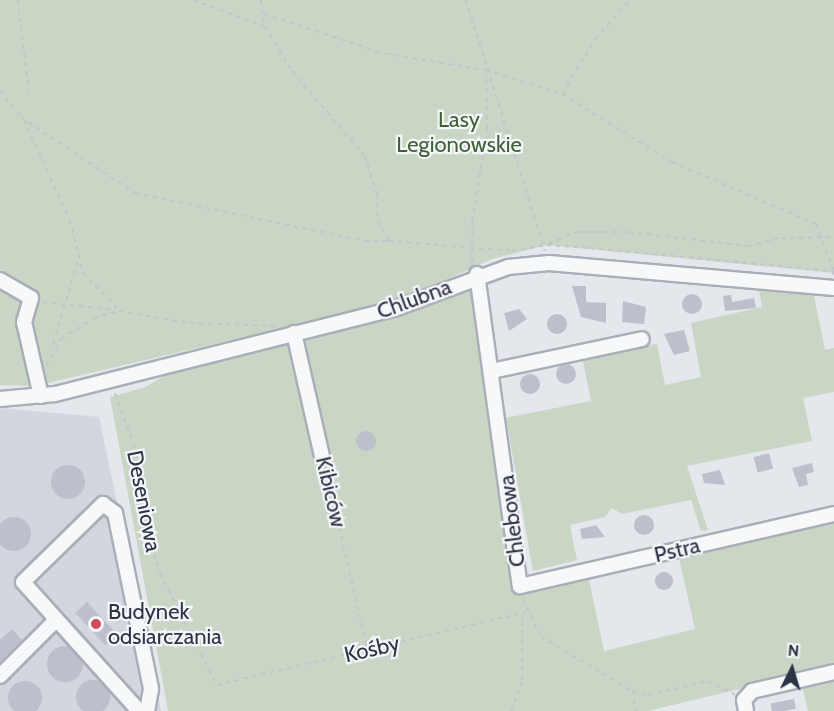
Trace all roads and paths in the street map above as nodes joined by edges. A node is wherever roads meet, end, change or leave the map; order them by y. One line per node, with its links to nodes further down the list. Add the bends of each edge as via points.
1 (18, 0): 10 (path)
2 (194, 0): 7 (path)
3 (261, 0): 6 (path)
4 (466, 0): 8 (path)
5 (630, 0): 11 (path, via 595,39)
6 (263, 13): 7 (path); 8 (path, via 386,54)
7 (265, 27): 15 (path, via 292,71 365,156 378,194 378,220)
8 (486, 70): 11 (path); 17 (path); 18 (path, via 487,129)
9 (0, 91): 12 (path)
10 (29, 91)
11 (562, 94): 13 (path, via 672,162 816,224)
12 (21, 117): 15 (path, via 135,193 365,241); 19 (path, via 70,220)
13 (823, 234): 14 (path); 16 (path, via 748,246 629,232 576,232); 21 (path)
14 (834, 237)
15 (389, 241): 18 (path)
16 (547, 245): 17 (path); 21 (path)
17 (543, 246): 18 (path, via 512,251); 20 (path)
18 (472, 248): 22 (path)
19 (78, 259): 27 (path); 28 (path, via 90,285)
20 (549, 263): 22 (street, Chlubna); 25 (street, Chlubna)
21 (833, 271): 23 (path)
22 (475, 275): 29 (street, Chlubna, via 394,309); 32 (street, Chlebowa)
23 (834, 275)
24 (0, 280): 26 (street)
25 (834, 288)
26 (31, 298): 27 (path); 34 (street, via 24,322)
27 (64, 305): 28 (path); 31 (path)
28 (119, 311): 29 (path, via 190,323 258,322); 31 (path, via 94,318)
29 (300, 332): 33 (street, Chlubna); 36 (street, Kibiców)
30 (642, 339): 32 (street)
31 (53, 345): 34 (path)
32 (492, 371): 38 (street, Chlebowa)
33 (112, 378): 34 (street, Chlubna); 45 (path, Deseniowa, via 140,461 144,520 160,573)
34 (40, 391): 35 (street, Chlubna)
35 (0, 399)
36 (322, 456): 42 (path, Kibiców)
37 (834, 514): 38 (street, Pstra)
38 (520, 586): 39 (path, Chlebowa)
39 (527, 612): 40 (path, Kośby); 46 (path, Chlebowa, via 541,637)
40 (521, 614): 42 (path, Kośby); 50 (path, via 522,680)
41 (56, 620): 44 (street); 48 (street); 49 (street, via 25,587 24,577 96,508 108,505 115,513 149,681)
42 (368, 651): 45 (path, Kośby)
43 (834, 672): 47 (street, via 752,692)
44 (0, 676)
45 (217, 685)
46 (633, 691): 47 (path, via 648,695 708,681); 51 (path)
47 (745, 705)
48 (139, 711)
49 (147, 711)
50 (511, 711)
51 (636, 711)

